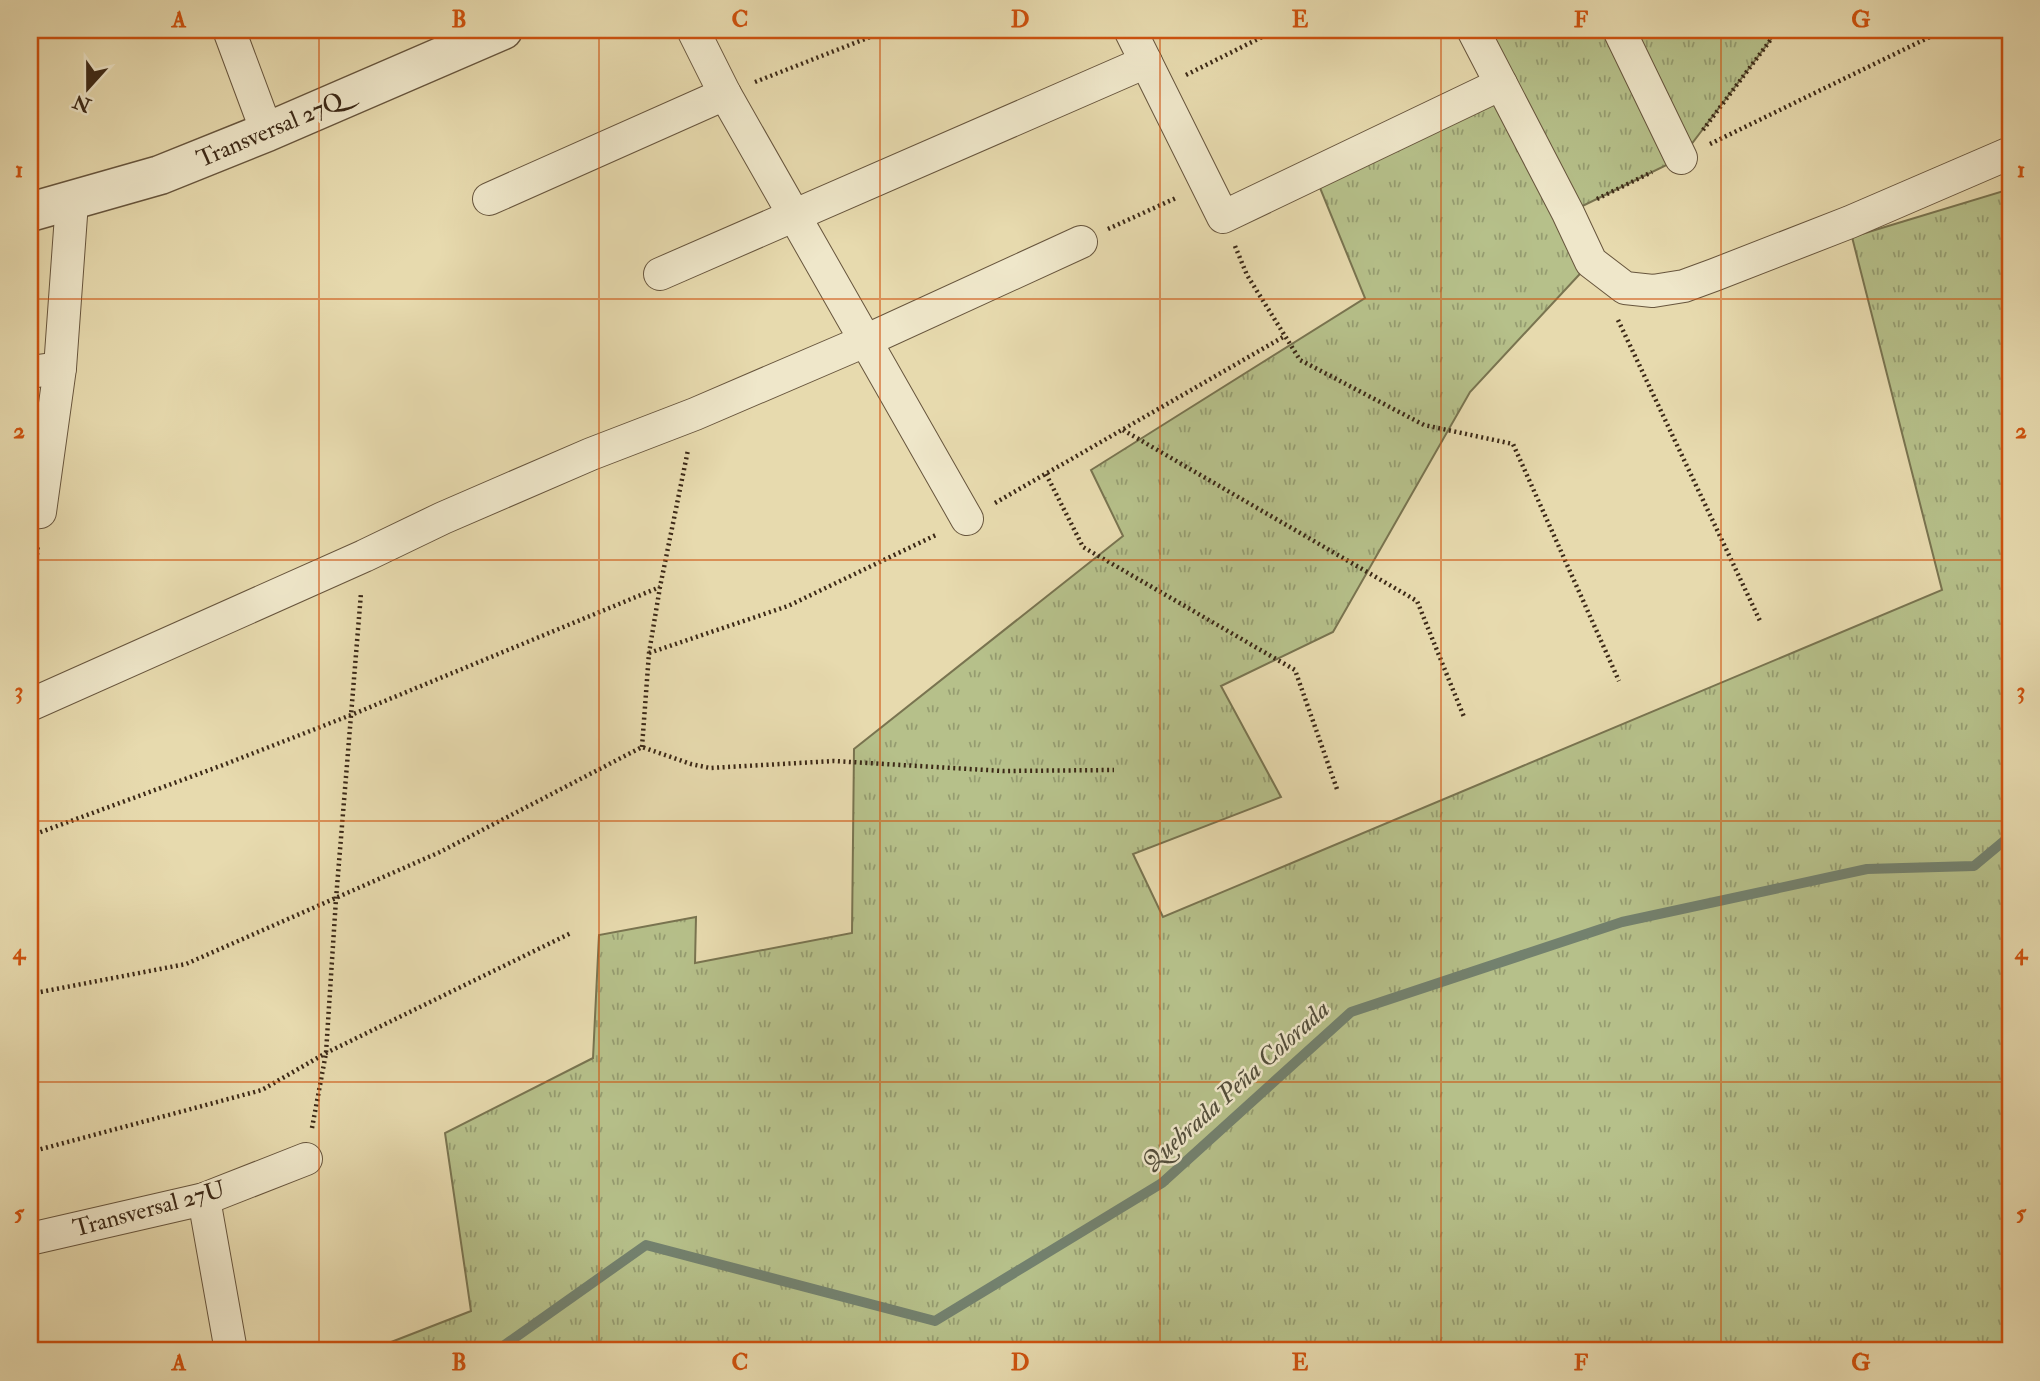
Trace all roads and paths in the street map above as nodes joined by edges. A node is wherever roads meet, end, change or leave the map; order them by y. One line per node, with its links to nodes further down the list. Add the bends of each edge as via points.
1 (229, 30): 14 (street)
2 (503, 30): 14 (street, Transversal 27Q)
3 (693, 30): 13 (street)
4 (888, 30): 13 (path)
5 (1130, 30): 11 (street)
6 (1276, 30): 11 (path)
7 (1473, 30): 12 (street)
8 (1619, 30): 16 (street)
9 (1778, 30): 16 (path)
10 (1944, 30): 16 (path)
11 (1153, 75): 17 (street); 22 (street)
12 (1501, 84): 21 (street); 23 (street)
13 (725, 94): 18 (street); 22 (street)
14 (267, 132): 19 (street, Transversal 27Q, via 160,176)
15 (2010, 153): 21 (street, via 1714,275 1653,291 1626,288 1591,262)
16 (1681, 158): 21 (path)
17 (1206, 184): 23 (street); 24 (path)
18 (489, 199)
19 (72, 202): 20 (street, Transversal 27Q); 28 (street)
20 (30, 212)
21 (1568, 213)
22 (794, 216): 25 (street); 27 (street)
23 (1223, 217): 38 (path, via 1247,275 1300,360 1424,425 1513,444)
24 (1082, 242): 27 (street)
25 (660, 274)
26 (1614, 312): 36 (path)
27 (865, 341): 29 (street); 33 (street)
28 (45, 370): 32 (street)
29 (695, 414): 34 (street, via 566,465); 35 (path)
30 (1123, 430): 41 (path, via 1418,601)
31 (1046, 474): 44 (path, via 1083,547 1295,670)
32 (35, 513): 37 (path)
33 (967, 519)
34 (364, 556): 39 (street); 40 (path)
35 (660, 587): 40 (path); 42 (path, via 649,653)
36 (1761, 623)
37 (30, 626)
38 (1619, 681)
39 (30, 705)
40 (351, 715): 45 (path); 46 (path)
41 (1464, 717)
42 (642, 747): 43 (path, via 710,768 834,761 1003,771); 46 (path, via 440,852)
43 (1114, 770)
44 (1338, 792)
45 (30, 836)
46 (336, 899): 48 (path, via 186,964); 49 (path)
47 (571, 933): 49 (path)
48 (30, 994)
49 (326, 1053): 50 (path, via 262,1090); 51 (path)
50 (30, 1152)
51 (306, 1159): 52 (street, Transversal 27U)
52 (204, 1199): 53 (street, Transversal 27U); 54 (street)
53 (30, 1239)
54 (231, 1351)

